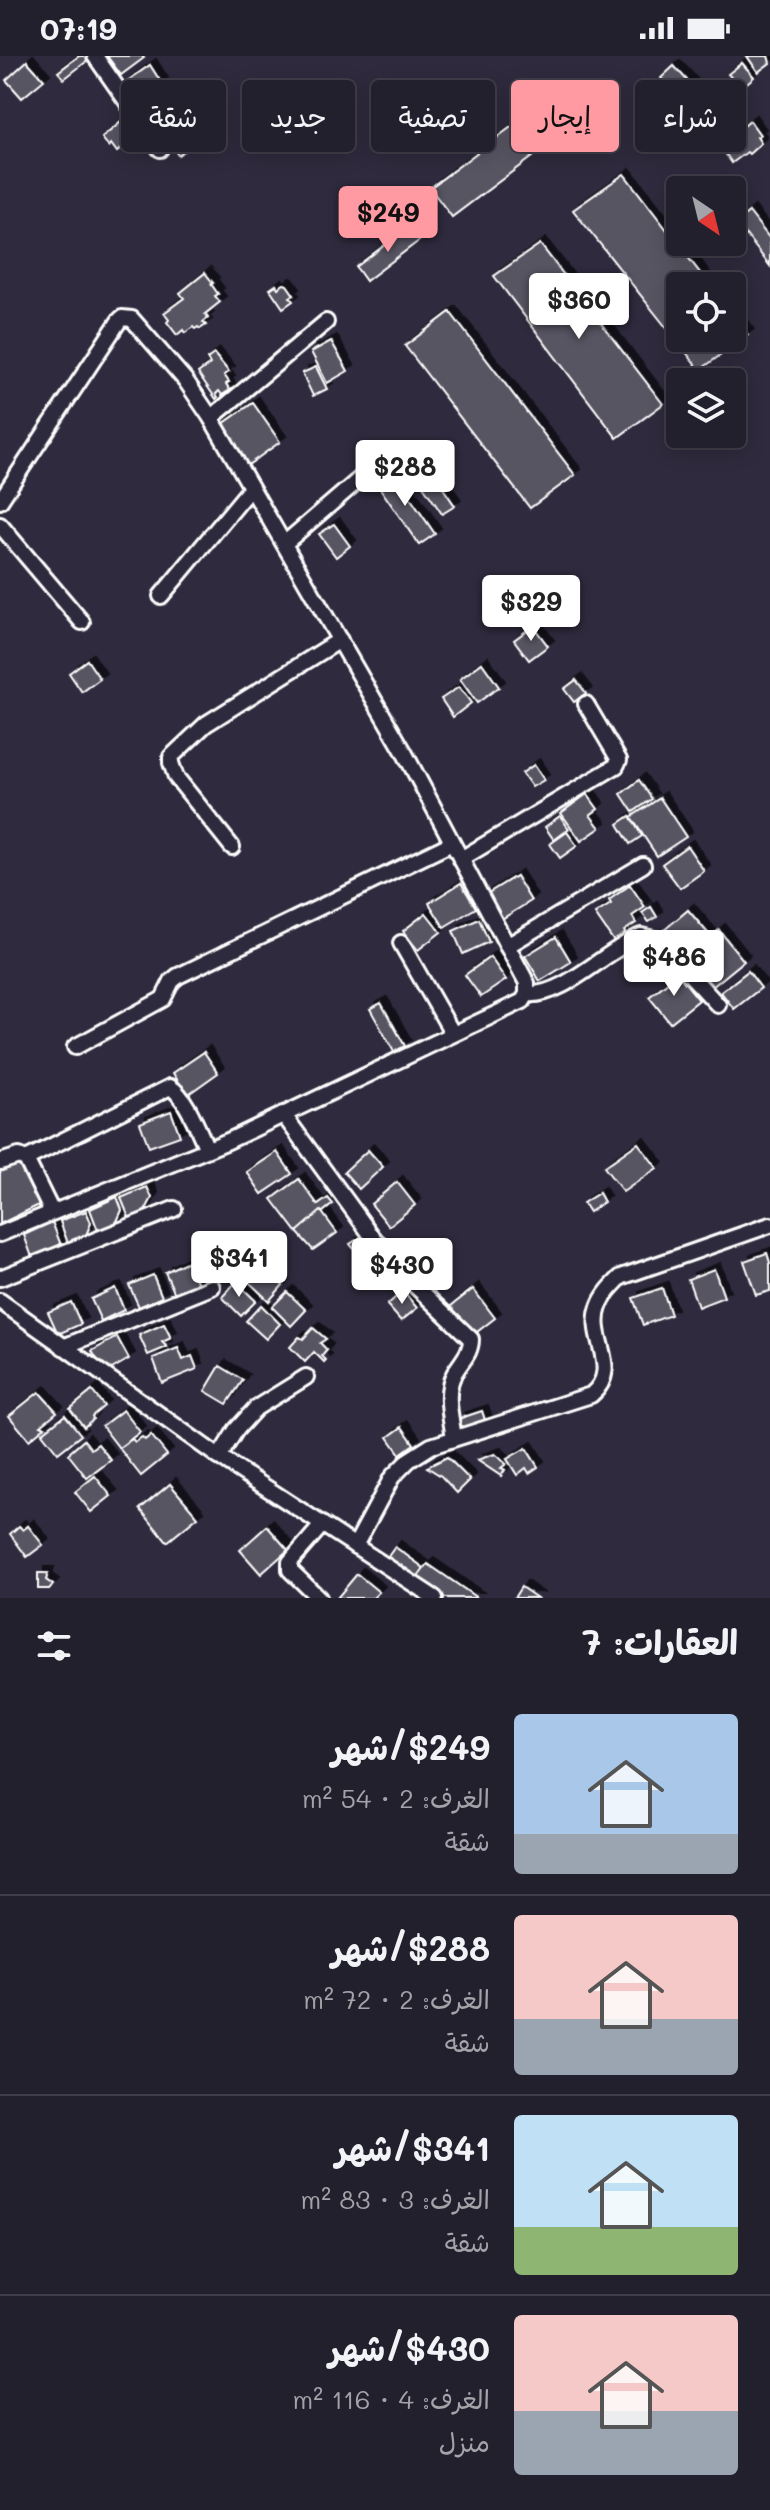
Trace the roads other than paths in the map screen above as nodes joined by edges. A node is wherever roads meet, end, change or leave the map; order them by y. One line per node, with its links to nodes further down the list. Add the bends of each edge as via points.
1 (95, 56): 2 (street)
2 (121, 93)
3 (326, 322): 4 (street)
4 (211, 418): 6 (street); 7 (street, via 132,319 122,318)
5 (383, 459): 9 (street)
6 (251, 488): 9 (street); 10 (street)
7 (0, 501)
8 (0, 525): 11 (street)
9 (284, 544): 12 (street)
10 (161, 596)
11 (82, 622)
12 (340, 640): 14 (street); 15 (street, via 206,724 171,757 176,777)
13 (586, 704): 16 (street, via 614,748 616,766)
14 (452, 843): 16 (street); 23 (street, via 178,976 163,999)
15 (232, 847)
16 (461, 859): 19 (street)
17 (643, 865): 19 (street)
18 (401, 943): 22 (street)
19 (507, 946): 20 (street, via 527,983)
20 (527, 994): 21 (street, via 539,996 555,989 641,936 658,940); 22 (street, via 523,1001)
21 (718, 1005)
22 (453, 1034): 24 (street)
23 (75, 1047)
24 (283, 1114): 25 (street); 37 (street, via 404,1275 471,1339 451,1380 448,1403)
25 (207, 1149): 26 (street, via 170,1087); 29 (street)
26 (26, 1159): 27 (street); 29 (street)
27 (0, 1162)
28 (174, 1209): 32 (street)
29 (52, 1212): 31 (street)
30 (770, 1225): 37 (street, via 621,1277 609,1288 598,1309 597,1330 605,1376 591,1395)
31 (0, 1234)
32 (0, 1278)
33 (212, 1287): 35 (street)
34 (0, 1301): 35 (street)
35 (63, 1347): 38 (street)
36 (306, 1377): 38 (street, via 256,1408)
37 (454, 1438): 40 (street, via 431,1446 392,1477)
38 (219, 1457): 39 (street)
39 (322, 1525): 40 (street); 41 (street, via 290,1562 290,1570)
40 (355, 1546): 42 (street)
41 (319, 1598)
42 (435, 1598)

